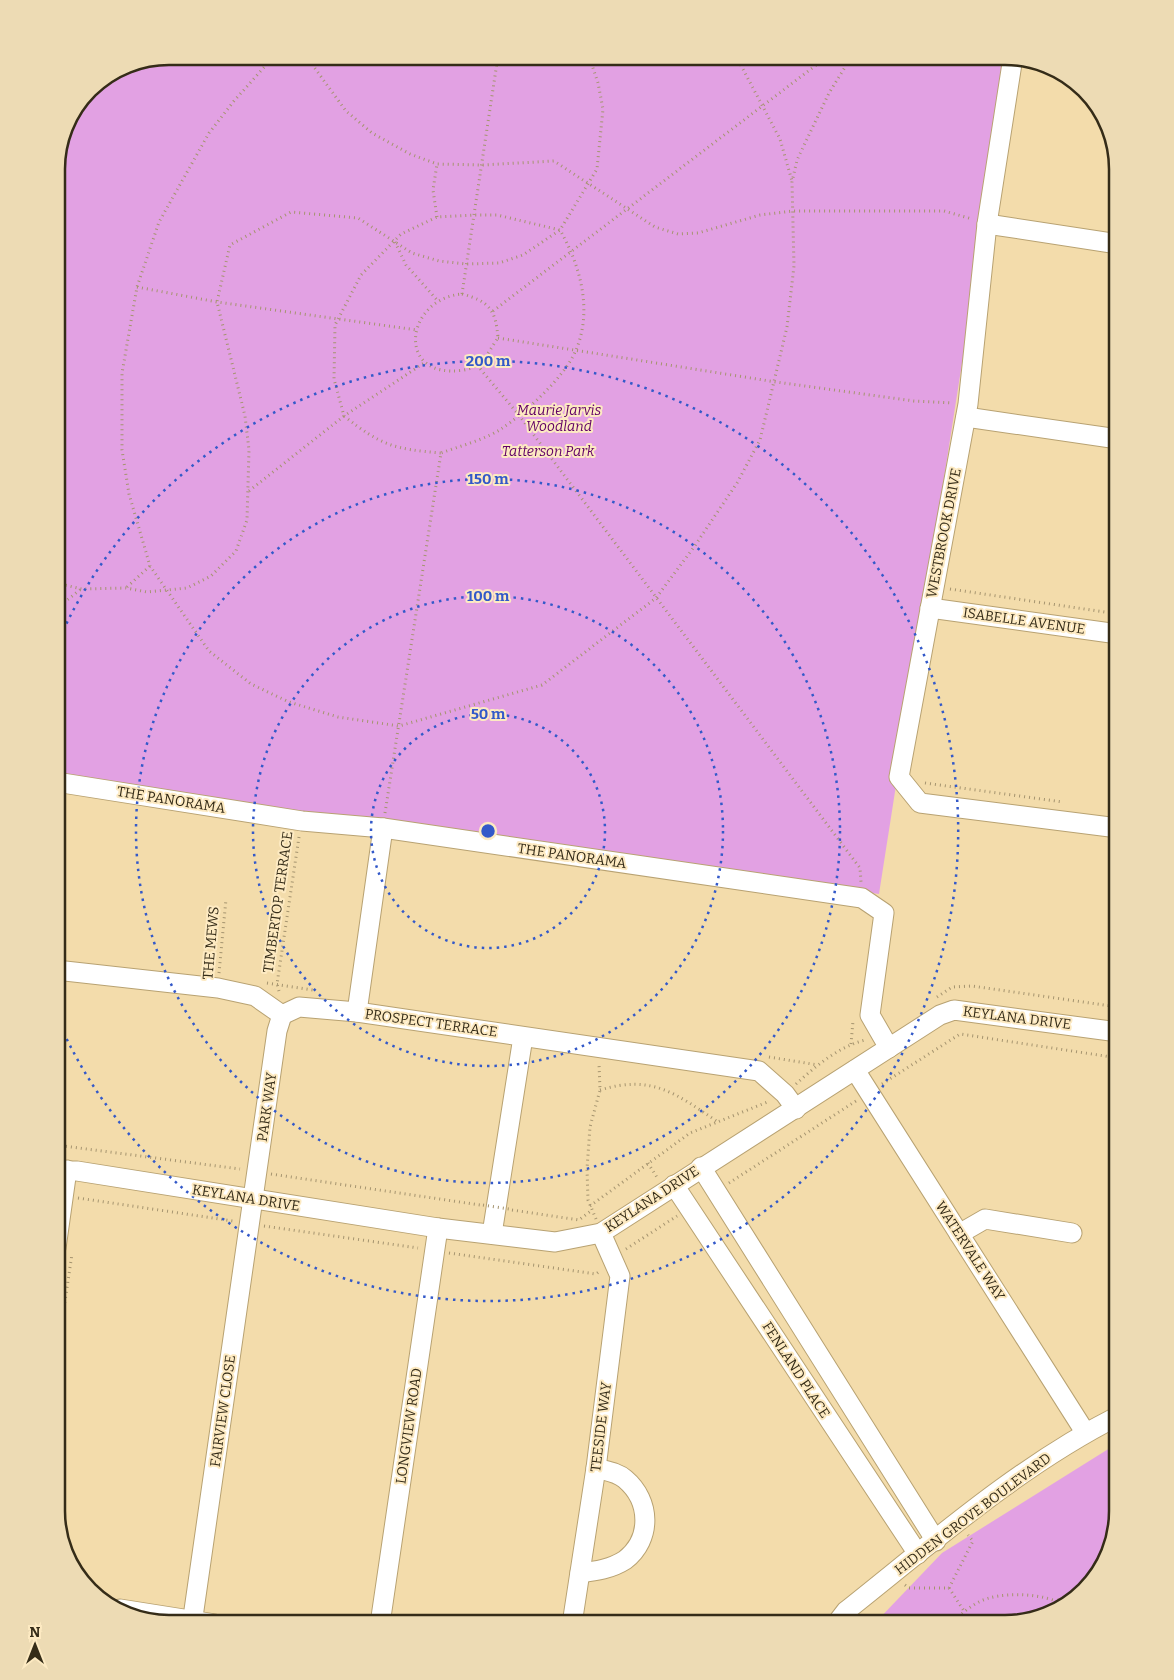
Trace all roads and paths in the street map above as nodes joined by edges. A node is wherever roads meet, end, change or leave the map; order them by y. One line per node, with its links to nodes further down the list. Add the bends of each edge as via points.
1 (266, 65): 24 (path, via 209,133 159,222)
2 (313, 65): 10 (path, via 346,111 372,132 410,154)
3 (497, 65): 11 (path)
4 (592, 65): 13 (path, via 603,109 597,169)
5 (741, 65): 9 (path)
6 (816, 65): 9 (path)
7 (846, 65): 12 (path, via 796,160)
8 (1012, 65): 18 (street, WESTBROOK DRIVE)
9 (763, 106): 12 (path, via 780,139); 14 (path)
10 (437, 164): 11 (path); 17 (path, via 433,190)
11 (482, 165): 13 (path, via 554,161); 16 (path)
12 (792, 182): 15 (path)
13 (590, 184): 14 (path); 19 (path)
14 (626, 209): 15 (path, via 655,227 678,234 698,233 760,215); 22 (path)
15 (793, 211): 18 (path, via 944,211); 35 (path, via 794,266)
16 (474, 216): 17 (path); 19 (path, via 497,215); 23 (path)
17 (436, 217): 20 (path)
18 (987, 224): 21 (street); 36 (street, WESTBROOK DRIVE)
19 (560, 230): 22 (path); 23 (path, via 523,255 499,263)
20 (394, 241): 23 (path, via 412,253); 26 (path, via 406,265); 27 (path, via 358,218 291,212 230,245); 29 (path, via 361,275)
21 (1109, 243)
22 (572, 251): 28 (path); 32 (path, via 584,293)
23 (466, 264): 25 (path)
24 (137, 287): 27 (path); 42 (path, via 122,373 122,450 129,494)
25 (462, 294): 26 (path); 28 (path, via 485,303)
26 (437, 300): 30 (path, via 424,314)
27 (217, 302): 29 (path); 41 (path, via 245,416)
28 (493, 311): 31 (path)
29 (339, 318): 30 (path); 38 (path, via 335,326 334,380)
30 (417, 330): 33 (path, via 416,348)
31 (498, 338): 32 (path); 34 (path)
32 (576, 350): 35 (path); 37 (path, via 549,389)
33 (424, 363): 34 (path, via 440,370 454,371); 38 (path)
34 (477, 365): 37 (path)
35 (776, 382): 36 (path); 47 (path, via 760,440 737,483)
36 (967, 411): 39 (street); 49 (street, WESTBROOK DRIVE)
37 (518, 414): 40 (path, via 500,429); 47 (path)
38 (344, 416): 40 (path, via 384,444); 41 (path)
39 (1109, 437)
40 (441, 454): 52 (path)
41 (249, 490): 46 (path, via 247,520 236,551 212,576 187,588)
42 (150, 566): 44 (path); 46 (path)
43 (65, 585): 45 (path)
44 (126, 588): 45 (path); 46 (path)
45 (82, 589): 48 (path)
46 (167, 591): 52 (path, via 209,651 251,684 290,702 338,717)
47 (656, 598): 52 (path, via 542,685); 59 (path, via 860,868)
48 (65, 602)
49 (936, 609): 50 (path, via 946,588); 51 (street, ISABELLE AVENUE); 57 (street, WESTBROOK DRIVE, via 899,776 920,803)
50 (1109, 613)
51 (1109, 633)
52 (399, 726): 58 (path)
53 (920, 777): 55 (path, via 924,782)
54 (65, 783): 56 (street, THE PANORAMA)
55 (1069, 803)
56 (302, 821): 58 (street, THE PANORAMA); 64 (path, TIMBERTOP TERRACE, via 278,984)
57 (1109, 827)
58 (383, 828): 59 (street, THE PANORAMA); 63 (street)
59 (862, 898): 70 (street, THE PANORAMA, via 884,913 870,1015)
60 (226, 899): 62 (path, THE MEWS)
61 (65, 971): 62 (street)
62 (218, 988): 64 (street, via 255,996)
63 (357, 1012): 64 (street, PROSPECT TERRACE, via 299,1007); 67 (street, PROSPECT TERRACE)
64 (282, 1015): 83 (street, PARK WAY)
65 (854, 1016): 68 (path)
66 (1109, 1031): 70 (street, KEYLANA DRIVE, via 954,1010 940,1015)
67 (523, 1037): 69 (street, PROSPECT TERRACE); 93 (street)
68 (851, 1044)
69 (599, 1048): 73 (path); 75 (street, PROSPECT TERRACE, via 759,1071)
70 (889, 1048): 72 (street, KEYLANA DRIVE)
71 (1109, 1057): 74 (path, via 960,1034)
72 (854, 1070): 74 (street, WATERVALE WAY); 75 (street, KEYLANA DRIVE)
73 (600, 1090): 76 (path, via 632,1084 665,1089); 85 (path, via 590,1128 586,1169)
74 (868, 1093): 81 (path); 94 (street, WATERVALE WAY)
75 (790, 1101): 76 (path); 77 (street, KEYLANA DRIVE)
76 (718, 1122): 85 (path, via 690,1133)
77 (701, 1167): 80 (street, KEYLANA DRIVE); 81 (street, FENLAND PLACE)
78 (65, 1171): 83 (street, KEYLANA DRIVE)
79 (65, 1179): 82 (street)
80 (674, 1185): 87 (street, FENLAND PLACE); 91 (street, KEYLANA DRIVE)
81 (716, 1191): 102 (street, FENLAND PLACE)
82 (72, 1197): 86 (path); 89 (path); 95 (street)
83 (253, 1199): 89 (street, FAIRVIEW CLOSE); 90 (street, KEYLANA DRIVE)
84 (483, 1205): 88 (path, bridge, via 579,1220)
85 (590, 1206): 88 (path)
86 (79, 1208)
87 (689, 1208): 97 (path); 103 (street, FENLAND PLACE)
88 (592, 1210): 91 (path)
89 (250, 1224): 96 (path); 109 (street, FAIRVIEW CLOSE)
90 (438, 1228): 93 (street, KEYLANA DRIVE); 96 (street, LONGVIEW ROAD)
91 (601, 1233): 93 (street, KEYLANA DRIVE, via 555,1242); 97 (street, TEESIDE WAY)
92 (1072, 1233): 94 (street, via 985,1219)
93 (492, 1234)
94 (959, 1234): 99 (street, WATERVALE WAY)
95 (65, 1247)
96 (434, 1251): 97 (path, via 596,1274); 110 (street, LONGVIEW ROAD)
97 (612, 1258): 100 (street, TEESIDE WAY, via 620,1276)
98 (1109, 1420): 99 (street, HIDDEN GROVE BOULEVARD)
99 (1085, 1432): 101 (street, HIDDEN GROVE BOULEVARD)
100 (596, 1468): 104 (street, TEESIDE WAY); 104 (street, via 626,1480 640,1497 646,1518 643,1538 624,1560 610,1568)
101 (959, 1522): 102 (street, HIDDEN GROVE BOULEVARD); 106 (path, via 973,1542)
102 (936, 1541): 103 (street, HIDDEN GROVE BOULEVARD)
103 (918, 1554): 105 (street, HIDDEN GROVE BOULEVARD)
104 (580, 1573): 111 (street, TEESIDE WAY)
105 (893, 1574): 106 (path, via 909,1588); 112 (street, HIDDEN GROVE BOULEVARD)
106 (949, 1588): 108 (path)
107 (1058, 1601): 108 (path, via 1024,1595 989,1598)
108 (964, 1611): 113 (path)
109 (194, 1615)
110 (381, 1615)
111 (573, 1615)
112 (843, 1615)
113 (960, 1615)

